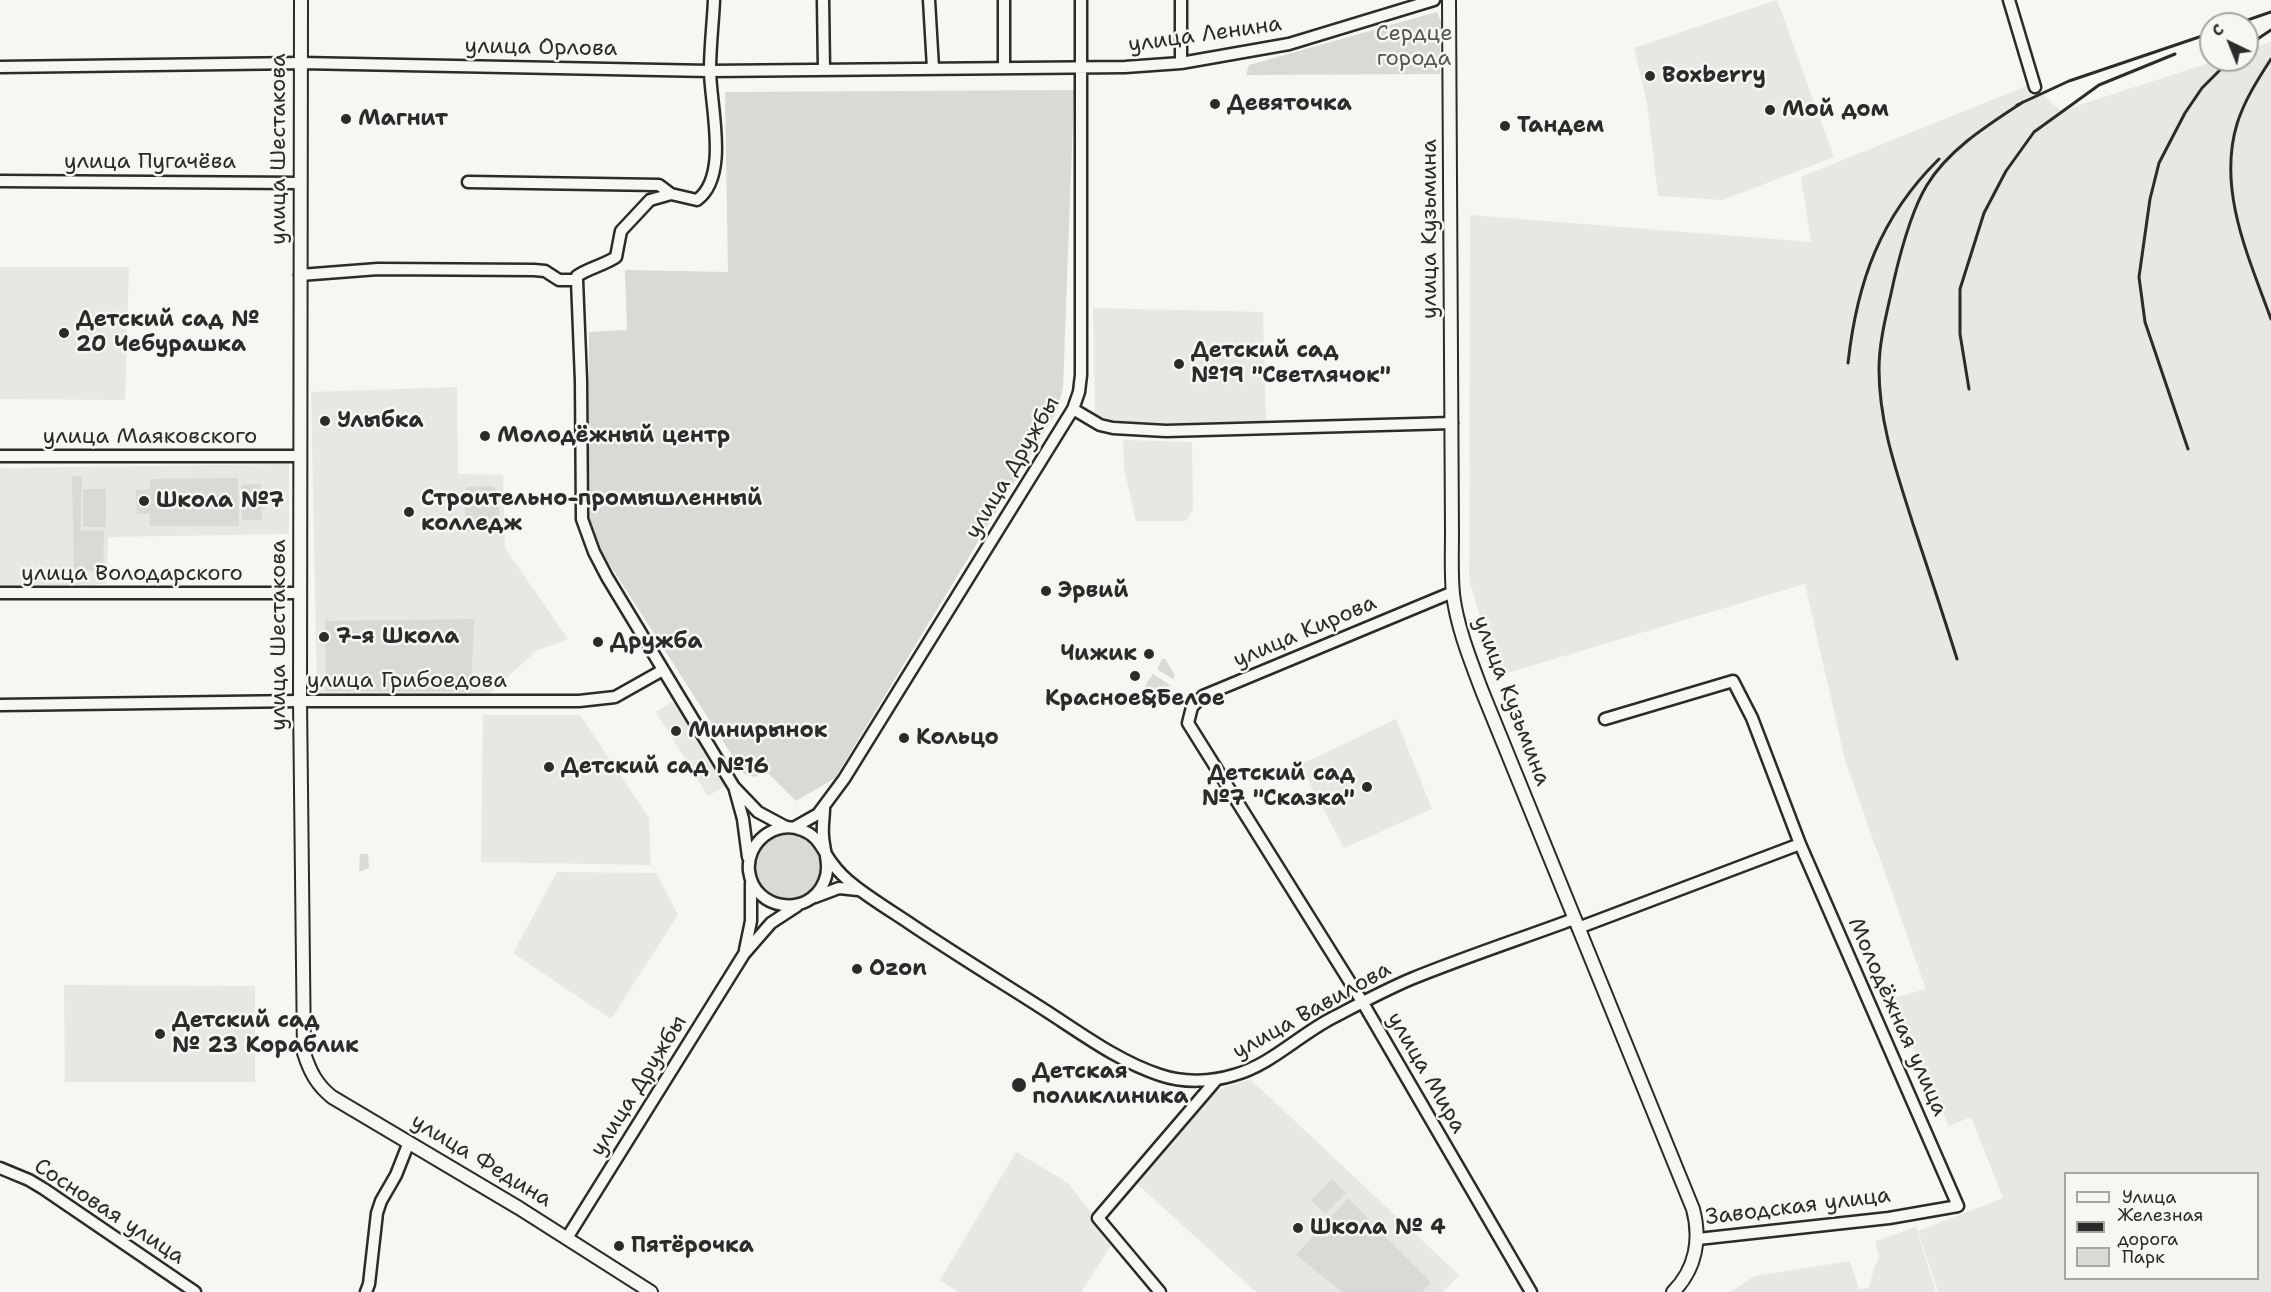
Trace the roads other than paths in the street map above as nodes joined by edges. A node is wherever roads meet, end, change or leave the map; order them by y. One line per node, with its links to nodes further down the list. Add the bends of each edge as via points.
1 (301, 0): 11 (main road, улица Шестакова)
2 (714, 0): 18 (street)
3 (823, 0): 17 (street)
4 (929, 0): 15 (street)
5 (1004, 0): 16 (street)
6 (1081, 0): 14 (street, улица Дружбы)
7 (1181, 0): 12 (street)
8 (1434, 0): 12 (street, улица Ленина, via 1289,44)
9 (1449, 0): 27 (main road, улица Кузьмина)
10 (2009, 0): 19 (street)
11 (301, 63): 13 (street, улица Орлова); 18 (street, улица Орлова); 22 (main road, улица Шестакова)
12 (1181, 63): 14 (street, улица Ленина)
13 (0, 67)
14 (1082, 67): 16 (street, улица Орлова); 26 (street, улица Дружбы, via 1081,375)
15 (933, 68): 16 (street, улица Орлова); 17 (street, улица Орлова)
16 (1004, 68)
17 (824, 70): 18 (street, улица Орлова)
18 (710, 71): 23 (street, via 715,132 710,184 697,200)
19 (2035, 87)
20 (0, 181): 22 (street, улица Пугачёва)
21 (468, 182): 23 (street, via 659,184)
22 (300, 183): 24 (main road, улица Шестакова)
23 (671, 194): 25 (street, via 650,200 621,231 616,257 577,276)
24 (300, 275): 25 (street, via 378,269 534,270 559,280); 29 (main road, улица Шестакова)
25 (577, 280): 33 (street, via 582,519 607,578)
26 (1073, 409): 27 (street, via 1100,425 1166,431); 39 (street, улица Дружбы)
27 (1452, 423): 30 (main road, улица Кузьмина)
28 (0, 456): 29 (street, улица Маяковского)
29 (300, 456): 32 (main road, улица Шестакова)
30 (1453, 592): 37 (street, улица Кирова, via 1203,696 1192,707); 47 (main road, улица Кузьмина, via 1466,647)
31 (0, 593): 32 (street, улица Володарского)
32 (300, 593): 34 (main road, улица Шестакова)
33 (663, 670): 34 (street, улица Грибоедова, via 615,697 598,700); 38 (street)
34 (300, 701): 35 (street, улица Грибоедова); 50 (main road, улица Шестакова)
35 (0, 705)
36 (1605, 719): 41 (street, via 1733,681 1752,718)
37 (1188, 723): 49 (street, улица Мира)
38 (734, 787): 40 (street, via 758,812); 43 (street)
39 (824, 808): 40 (street); 42 (street)
40 (791, 827): 42 (street, via 811,834); 43 (street, via 768,832)
41 (1800, 844): 47 (street, улица Вавилова); 54 (street, Молодёжная улица)
42 (826, 855): 45 (street, улица Вавилова); 46 (street, via 826,879)
43 (749, 863): 44 (street)
44 (751, 881): 46 (street, via 761,896 777,904); 48 (street, via 751,921)
45 (859, 890): 46 (street, via 839,888); 51 (street, улица Вавилова, via 1129,1062 1178,1080)
46 (808, 901): 48 (street, via 771,923)
47 (1576, 924): 49 (street, улица Вавилова, via 1410,979); 56 (main road, улица Кузьмина, via 1693,1209)
48 (744, 954): 55 (street, улица Дружбы)
49 (1363, 1003): 51 (street, улица Вавилова, via 1310,1030 1250,1070); 62 (street, улица Мира)
50 (304, 1053): 52 (main road, улица Федина, via 310,1072 322,1089)
51 (1217, 1078): 61 (street, via 1098,1218)
52 (408, 1142): 55 (main road, улица Федина); 59 (street, via 377,1213)
53 (0, 1168): 58 (street, Сосновая улица, via 44,1189)
54 (1958, 1206): 56 (street, Заводская улица, via 1889,1218)
55 (567, 1238): 60 (main road, улица Федина)
56 (1698, 1239): 57 (main road, Заводская улица, via 1690,1269)
57 (1674, 1291)
58 (195, 1292)
59 (366, 1292)
60 (651, 1292)
61 (1160, 1292)
62 (1531, 1292)

